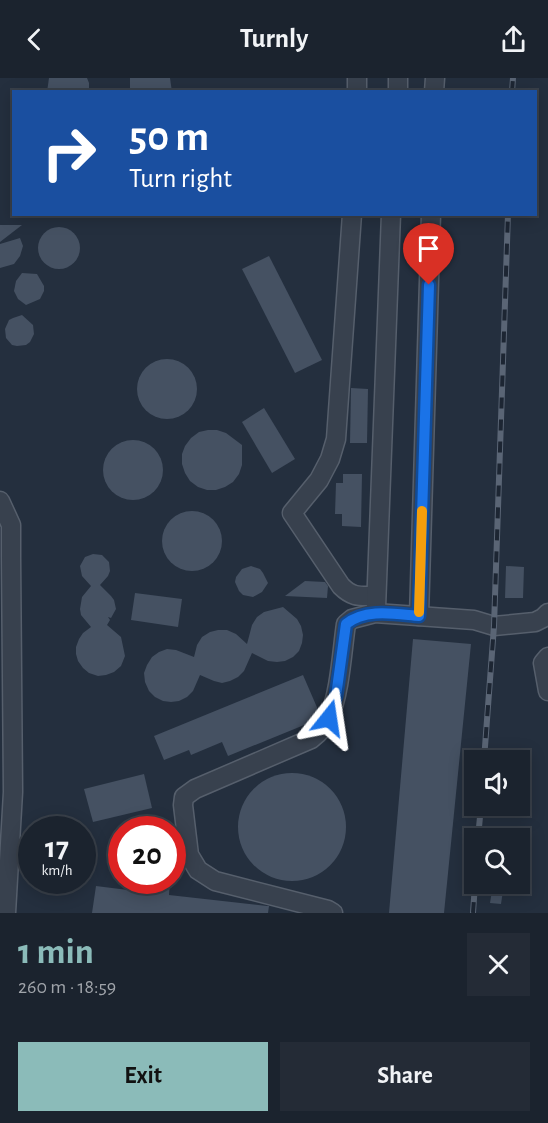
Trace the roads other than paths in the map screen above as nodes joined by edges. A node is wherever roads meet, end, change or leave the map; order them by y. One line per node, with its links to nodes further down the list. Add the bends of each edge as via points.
1 (352, 216): 5 (street, via 336,439 319,480 292,513 348,594)
2 (391, 216): 5 (street)
3 (431, 216): 7 (street)
4 (0, 501): 10 (street, via 10,525 11,546 13,792)
5 (376, 604): 7 (street); 11 (street, via 346,624 336,696 322,730 311,739 184,797 189,855 198,870 215,881)
6 (548, 613): 7 (street, via 535,622 494,626 474,620)
7 (419, 616)
8 (548, 657): 9 (street, via 543,663)
9 (548, 691)
10 (6, 913)
11 (333, 913)

